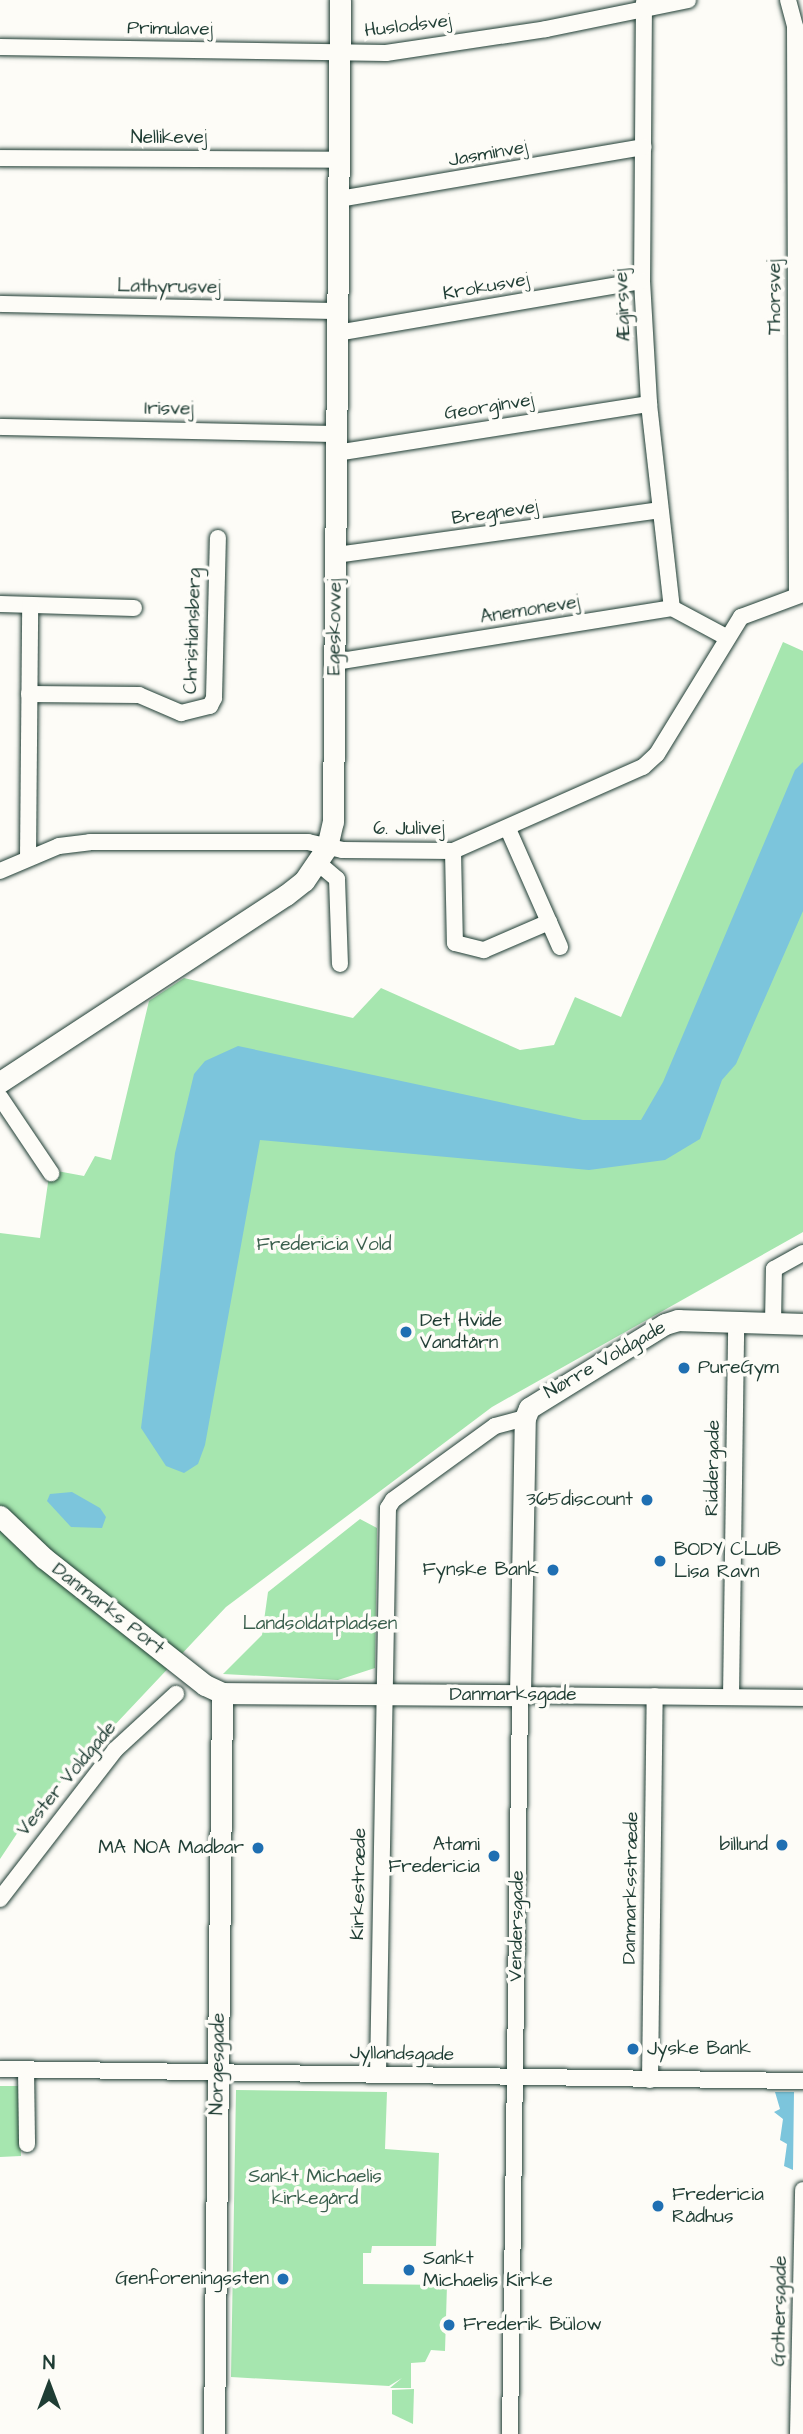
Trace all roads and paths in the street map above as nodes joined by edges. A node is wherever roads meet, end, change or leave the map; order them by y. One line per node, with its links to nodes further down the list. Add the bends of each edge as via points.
1 (341, 0): 6 (street, Egeskovvej)
2 (688, 0): 4 (street, Huslodsvej)
3 (788, 0): 20 (street, Thorsvej, via 795,27)
4 (644, 6): 6 (street, Huslodsvej, via 386,53); 7 (street, Ægirsvej)
5 (0, 47): 6 (street, Primulavej)
6 (340, 54): 9 (street, Egeskovvej)
7 (644, 147): 10 (street, Jasminvej); 11 (street, Ægirsvej)
8 (0, 158): 9 (street, Nellikevej)
9 (338, 160): 10 (street, Egeskovvej)
10 (339, 199): 13 (street, Egeskovvej)
11 (642, 281): 13 (street, Krokusvej); 14 (street, Ægirsvej)
12 (0, 304): 13 (street, Lathyrusvej)
13 (337, 322): 16 (street, Egeskovvej)
14 (649, 404): 16 (street, Georginvej); 17 (street, Ægirsvej)
15 (0, 427): 16 (street, Irisvej)
16 (336, 443): 19 (street, Egeskovvej)
17 (660, 510): 19 (street, Bregnevej); 24 (street, Ægirsvej)
18 (218, 538): 27 (street, Christiansberg, via 214,698 210,706 181,713 139,695)
19 (335, 555): 26 (street, Egeskovvej)
20 (800, 594): 25 (street, 6. Julivej, via 741,617)
21 (0, 604): 22 (street)
22 (30, 605): 23 (street); 27 (street)
23 (134, 608)
24 (672, 608): 25 (street); 26 (street, Anemonevej)
25 (726, 637): 28 (street, 6. Julivej, via 657,754 643,767)
26 (335, 662): 30 (street, Egeskovvej, via 333,822)
27 (29, 694): 31 (street)
28 (508, 829): 29 (street, 6. Julivej); 33 (street)
29 (453, 851): 30 (street, 6. Julivej); 33 (street, via 455,943 484,950)
30 (322, 855): 31 (street, 6. Julivej, via 308,842 90,842 60,846); 35 (street, via 337,879); 36 (street, via 286,895)
31 (28, 858): 32 (street, 6. Julivej)
32 (0, 871)
33 (549, 922): 34 (street)
34 (560, 947)
35 (340, 964)
36 (0, 1082)
37 (0, 1097): 38 (street)
38 (51, 1172)
39 (803, 1253): 41 (street, via 774,1269)
40 (737, 1323): 41 (street, Nørre Voldgade); 43 (street, Nørre Voldgade, via 665,1324 537,1399); 50 (street, Riddergade)
41 (773, 1324): 42 (street, Nørre Voldgade)
42 (803, 1324)
43 (525, 1419): 47 (street, Kirkestræde, via 495,1426 388,1508); 48 (street, Vendersgade)
44 (0, 1516): 45 (street, Danmarks Port, via 54,1566 205,1685)
45 (222, 1693): 47 (street, Danmarksgade); 55 (street, Norgesgade)
46 (176, 1694): 52 (street, Vester Voldgade, via 115,1750)
47 (382, 1695): 48 (street, Danmarksgade); 56 (street, Kirkestræde)
48 (520, 1695): 49 (street, Danmarksgade); 57 (street, Vendersgade)
49 (655, 1696): 50 (street, Danmarksgade); 58 (street, Danmarksstræde)
50 (731, 1697): 51 (street, Danmarksgade)
51 (803, 1698)
52 (0, 1899)
53 (0, 2068): 54 (street, Jyllandsgade)
54 (26, 2069): 55 (street, Jyllandsgade); 60 (street)
55 (218, 2073): 56 (street, Jyllandsgade); 62 (street, Norgesgade)
56 (378, 2074): 57 (street, Jyllandsgade)
57 (516, 2077): 58 (street, Jyllandsgade); 63 (street, Vendersgade)
58 (650, 2080): 59 (street, Jyllandsgade)
59 (803, 2081)
60 (27, 2144)
61 (803, 2190): 64 (street, Gothersgade)
62 (214, 2434)
63 (510, 2434)
64 (798, 2434)

